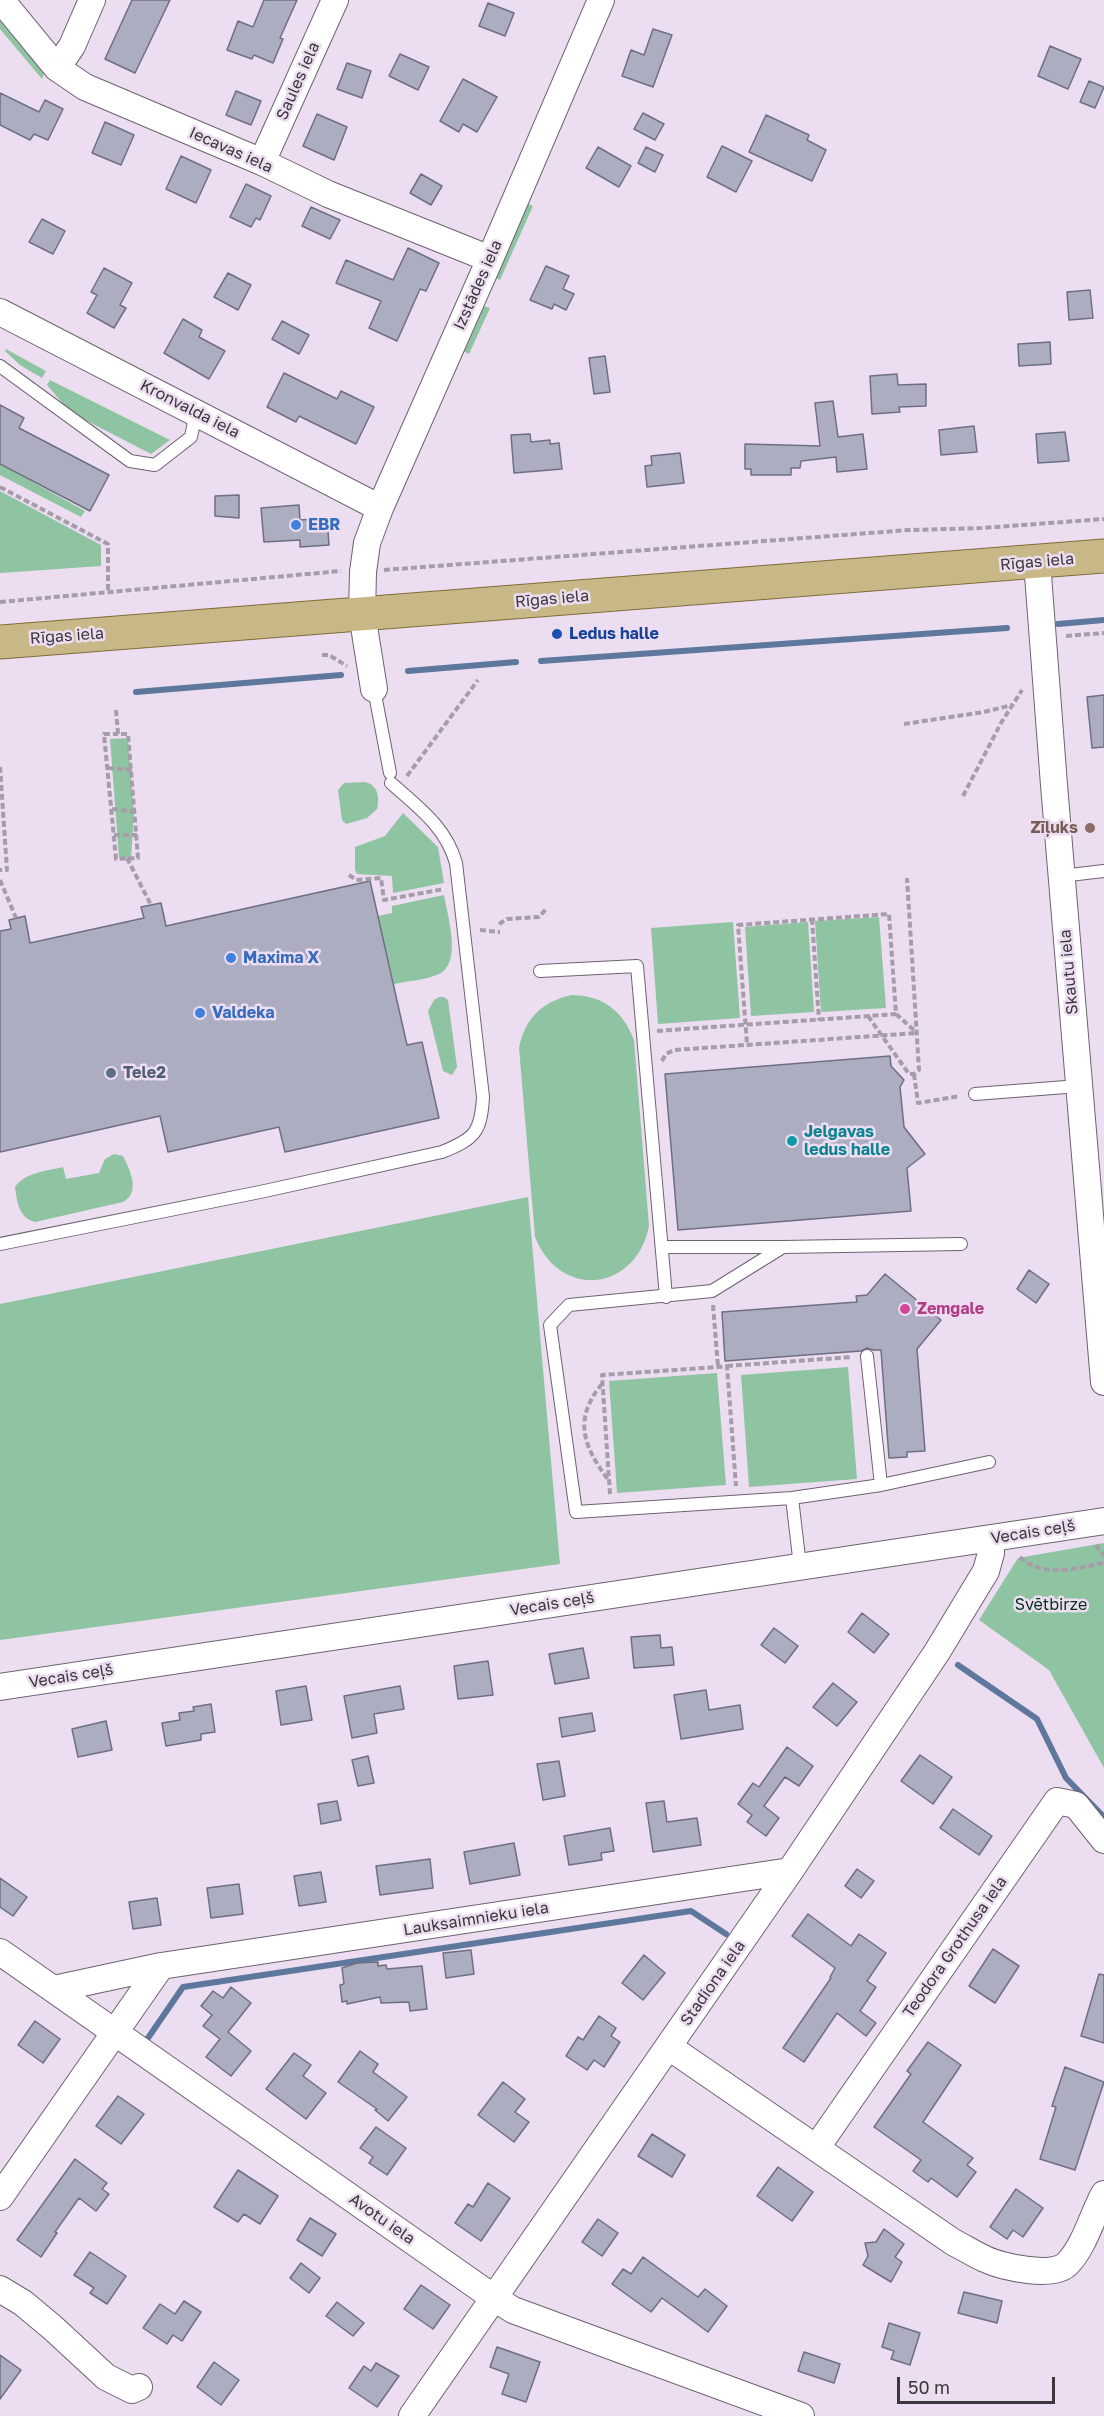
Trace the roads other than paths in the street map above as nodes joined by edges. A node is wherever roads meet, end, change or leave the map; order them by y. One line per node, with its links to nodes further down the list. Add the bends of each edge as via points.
1 (2, 0): 5 (street, Iecavas iela)
2 (92, 0): 5 (street, via 72,46)
3 (335, 0): 6 (street, Saules iela)
4 (601, 0): 7 (street, Izstādes iela)
5 (57, 68): 6 (street, Iecavas iela, via 85,87)
6 (262, 162): 7 (street, Iecavas iela, via 328,195)
7 (490, 259): 11 (street, Izstādes iela)
8 (0, 312): 10 (street, Kronvalda iela)
9 (0, 366): 10 (lane, via 130,461 155,465 191,437)
10 (196, 412): 11 (street, Kronvalda iela)
11 (380, 508): 14 (street, Izstādes iela, via 367,543)
12 (1104, 556): 13 (main road, Rīgas iela)
13 (1038, 562): 14 (main road, Rīgas iela); 18 (street, Skautu iela)
14 (362, 614): 15 (main road, Rīgas iela); 16 (street, Izstādes iela)
15 (0, 642)
16 (374, 689): 22 (lane, via 393,782 438,826 456,863 483,1097 477,1131 468,1142 442,1152)
17 (1104, 871): 18 (lane)
18 (1061, 876): 20 (street, Skautu iela)
19 (540, 971): 24 (lane, via 637,966)
20 (1078, 1086): 21 (lane); 28 (street, Skautu iela)
21 (975, 1094)
22 (0, 1244)
23 (961, 1244): 25 (lane)
24 (663, 1247): 25 (lane); 26 (lane)
25 (783, 1247): 26 (lane, via 712,1291)
26 (666, 1297): 31 (lane, via 569,1305 550,1324 576,1512)
27 (867, 1356): 30 (lane)
28 (1104, 1383)
29 (989, 1462): 30 (lane)
30 (881, 1485): 31 (lane)
31 (792, 1498): 34 (lane)
32 (1104, 1521): 33 (street, Vecais ceļš)
33 (995, 1539): 34 (street, Vecais ceļš); 37 (street, Stadiona iela, via 986,1571 937,1652)
34 (800, 1566): 35 (street, Vecais ceļš)
35 (0, 1687)
36 (1104, 1840): 43 (street, Teodora Grothusa iela, via 1076,1805 1057,1801)
37 (790, 1871): 39 (street, Lauksaimnieku iela); 42 (street, Stadiona iela)
38 (0, 1953): 40 (street, Avotu iela)
39 (161, 1966): 40 (street, Lauksaimnieku iela); 41 (street)
40 (54, 1989): 41 (street, Avotu iela)
41 (116, 2033): 45 (street); 47 (street, Avotu iela)
42 (669, 2047): 43 (street); 47 (street, Stadiona iela)
43 (817, 2147): 44 (street, via 952,2242 987,2260 1038,2271 1059,2271 1068,2264)
44 (1104, 2194)
45 (0, 2198)
46 (0, 2289): 48 (street, via 23,2303 106,2377 132,2390)
47 (494, 2298): 49 (street, Stadiona iela); 50 (street, Avotu iela, via 553,2326)
48 (139, 2387)
49 (412, 2416)
50 (801, 2416)

